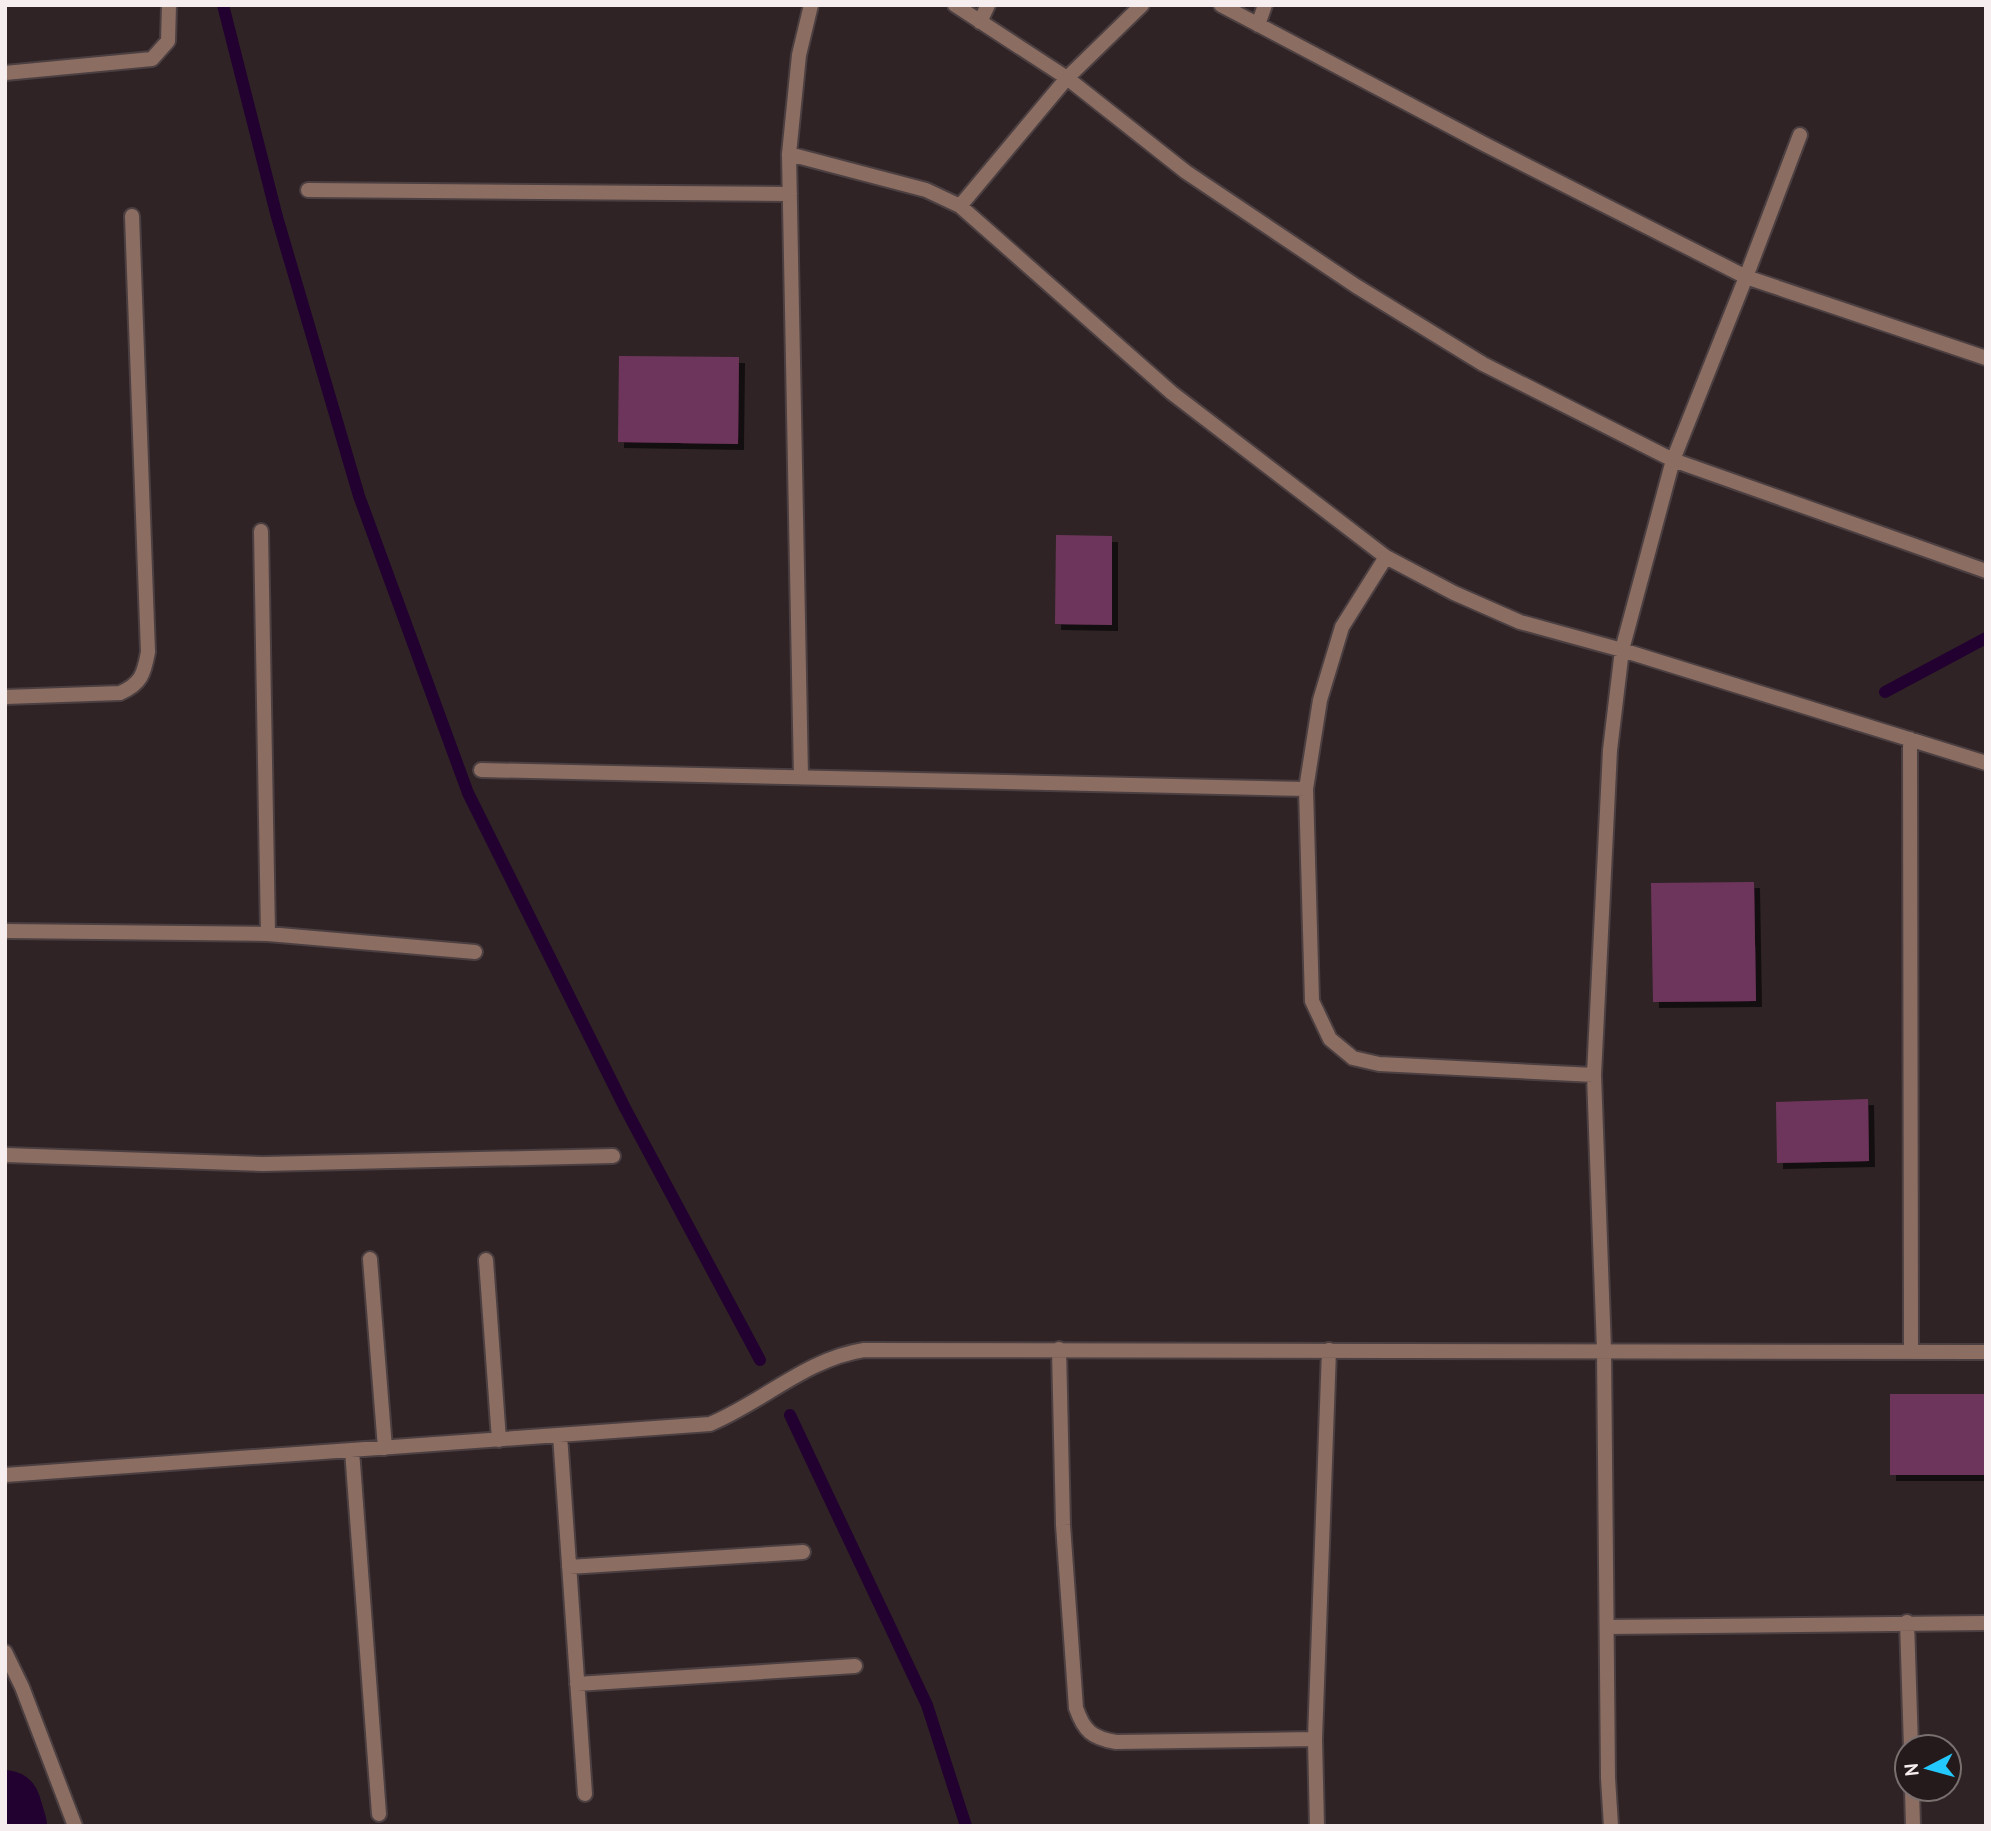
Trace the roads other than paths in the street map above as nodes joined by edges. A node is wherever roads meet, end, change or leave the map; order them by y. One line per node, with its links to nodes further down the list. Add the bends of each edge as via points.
1 (169, 5): 10 (street, via 169,41 152,59)
2 (811, 5): 13 (street, via 799,55)
3 (955, 5): 8 (street)
4 (988, 5): 8 (street)
5 (1142, 5): 11 (street)
6 (1221, 5): 9 (street)
7 (1265, 5): 9 (street)
8 (980, 22): 11 (street)
9 (1258, 25): 18 (street)
10 (5, 73)
11 (1067, 78): 16 (street); 20 (street, via 1186,172 1356,286 1483,364)
12 (1800, 135): 18 (street)
13 (789, 154): 15 (street); 16 (street, via 926,190)
14 (309, 190): 15 (street)
15 (790, 194): 29 (street)
16 (960, 206): 22 (street, via 1172,393)
17 (132, 216): 25 (street, via 148,652 144,674 135,687 120,694)
18 (1746, 277): 19 (street); 20 (street)
19 (1986, 358)
20 (1673, 460): 23 (street); 24 (street)
21 (261, 531): 32 (street)
22 (1386, 556): 24 (street, via 1520,622); 30 (street, via 1342,627 1320,700)
23 (1986, 571)
24 (1622, 650): 26 (street); 34 (street, via 1610,750)
25 (5, 697)
26 (1910, 739): 27 (street); 42 (street)
27 (1986, 762)
28 (481, 769): 29 (street)
29 (801, 777): 30 (street)
30 (1306, 789): 34 (street, via 1312,1001 1330,1039 1353,1058 1379,1064)
31 (5, 931): 32 (street)
32 (268, 934): 33 (street)
33 (475, 952)
34 (1594, 1076): 41 (street)
35 (5, 1155): 36 (street, via 262,1164)
36 (613, 1156)
37 (370, 1259): 46 (street)
38 (486, 1260): 45 (street)
39 (1059, 1349): 40 (street); 44 (street, via 839,1353 710,1424); 58 (street, via 1063,1525 1076,1708 1083,1727 1098,1739 1116,1742)
40 (1329, 1350): 41 (street); 58 (street)
41 (1604, 1350): 42 (street); 53 (street)
42 (1911, 1352): 43 (street)
43 (1986, 1352)
44 (560, 1435): 45 (street); 50 (street)
45 (499, 1440): 46 (street)
46 (385, 1448): 47 (street)
47 (352, 1450): 48 (street); 61 (street)
48 (5, 1475)
49 (803, 1552): 50 (street)
50 (569, 1567): 56 (street)
51 (1907, 1622): 52 (street); 53 (street); 57 (street)
52 (1986, 1623)
53 (1606, 1627): 64 (street)
54 (5, 1652): 62 (street)
55 (855, 1666): 56 (street)
56 (577, 1684): 59 (street)
57 (1910, 1733)
58 (1315, 1739): 63 (street)
59 (585, 1794)
60 (1912, 1803): 65 (street)
61 (379, 1814)
62 (75, 1826)
63 (1317, 1826)
64 (1611, 1826)
65 (1913, 1826)

